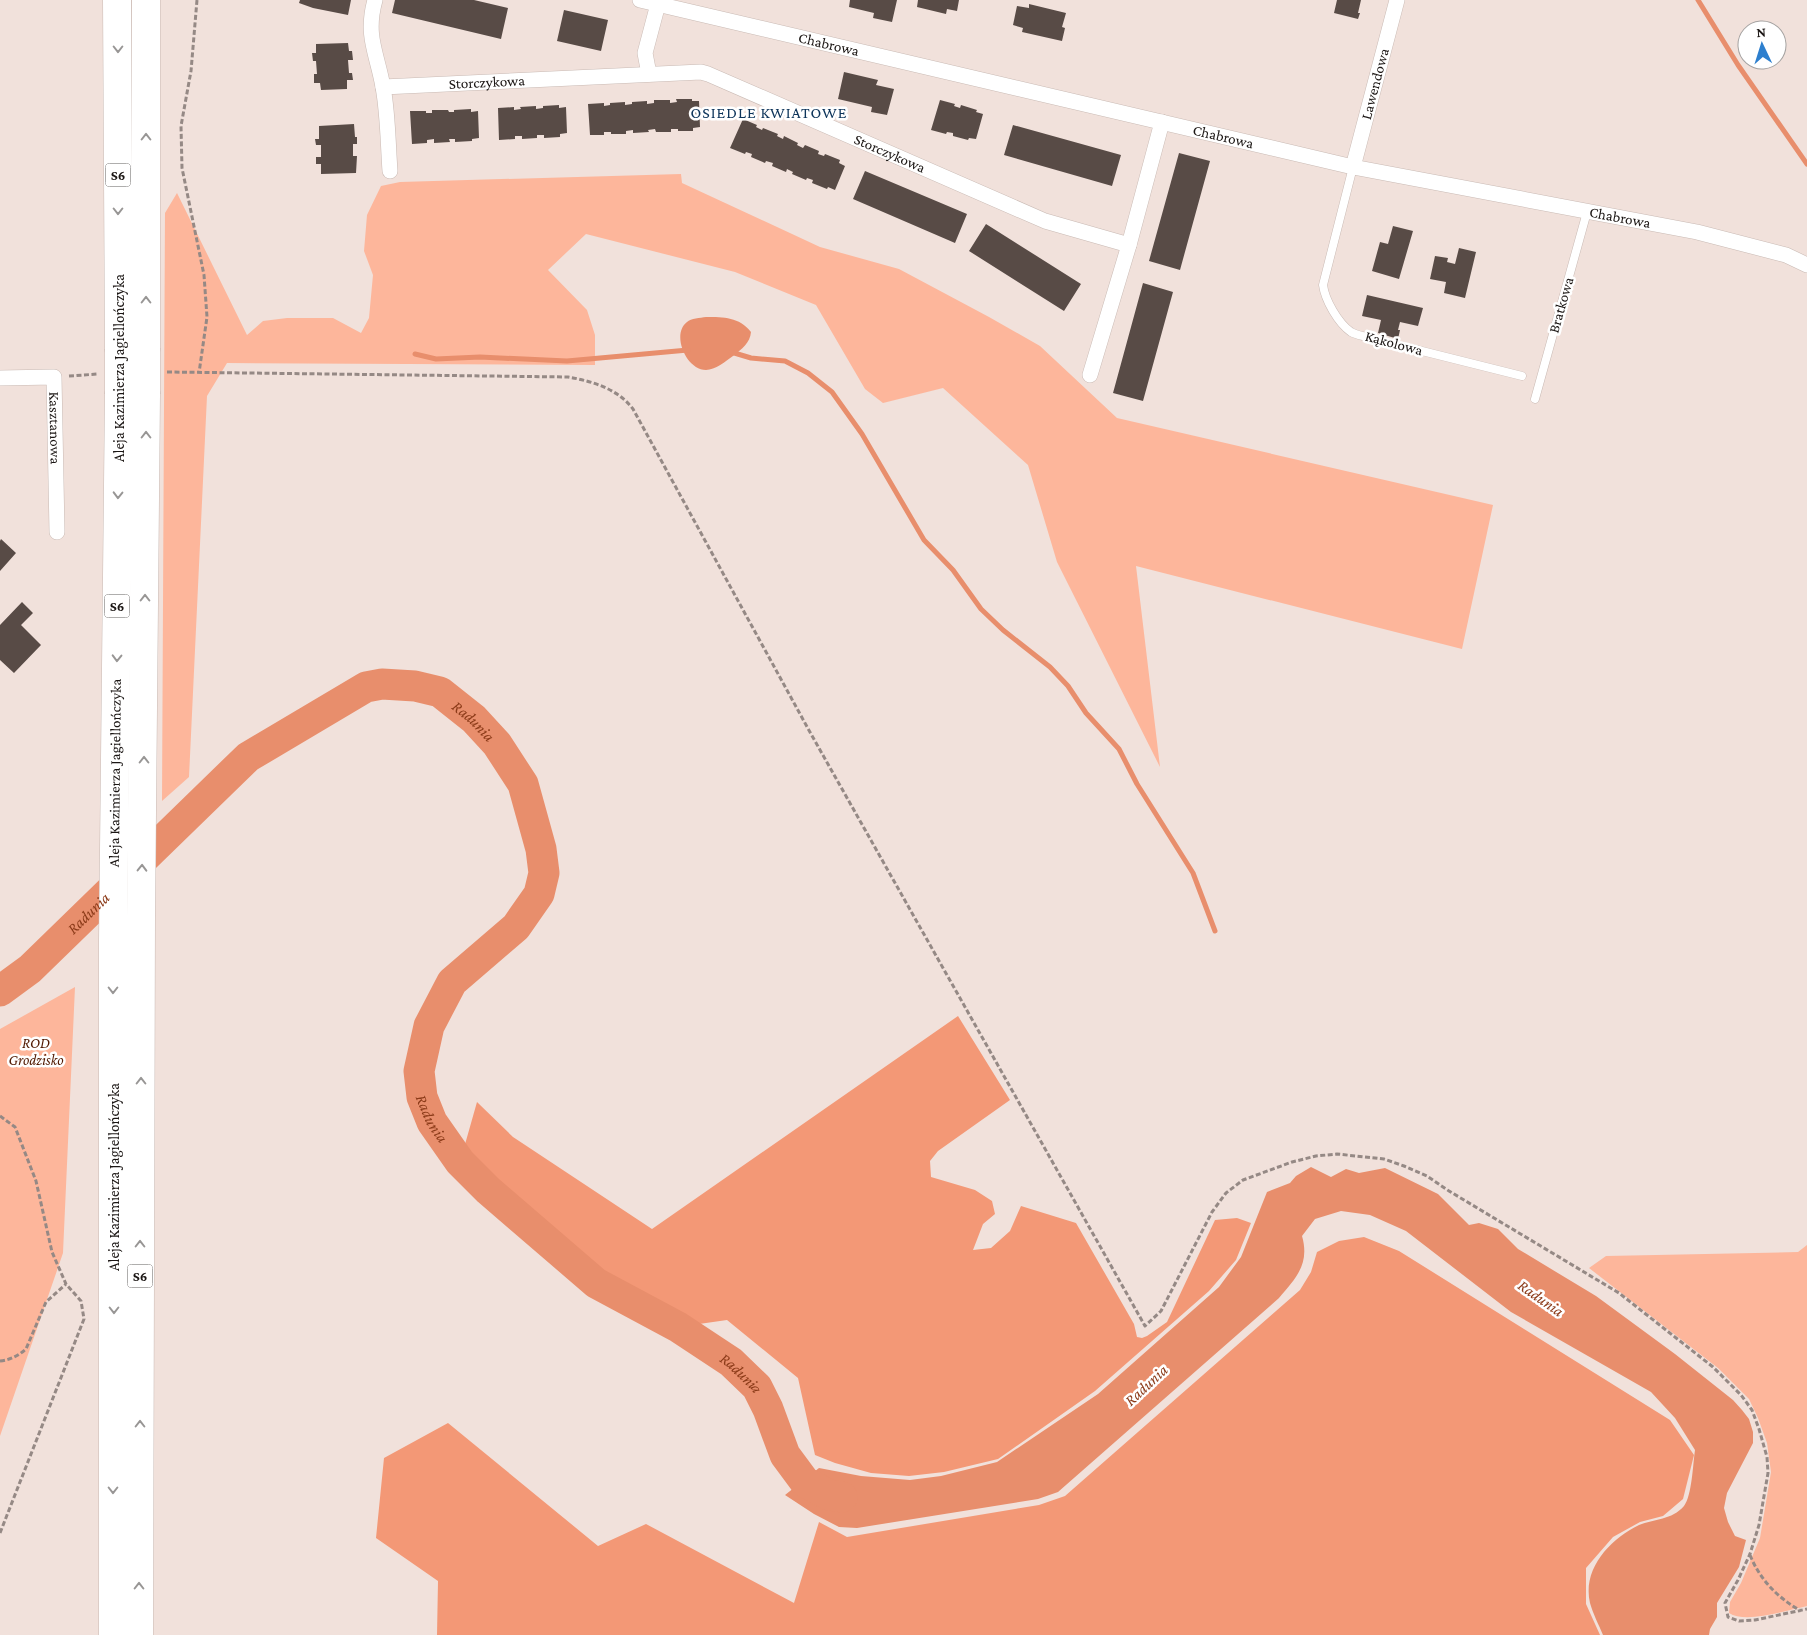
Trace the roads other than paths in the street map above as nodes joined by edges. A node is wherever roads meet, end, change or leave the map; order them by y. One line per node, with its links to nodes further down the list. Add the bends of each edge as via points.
1 (117, 0): 15 (highway, Aleja Kazimierza Jagiellończyka / S6, one-way to 15)
2 (146, 0): 15 (highway, Aleja Kazimierza Jagiellończyka / S6, one-way to 2)
3 (376, 0): 8 (street, via 370,34)
4 (640, 0): 6 (street, Chabrowa)
5 (1397, 0): 10 (street, Lawendowa)
6 (658, 4): 7 (street, via 646,53); 9 (street, Chabrowa)
7 (649, 74): 8 (street, Storczykowa); 13 (street, Storczykowa, via 708,74 1045,221)
8 (383, 87): 11 (street)
9 (1162, 122): 10 (street, Chabrowa); 13 (street)
10 (1353, 167): 12 (street, Chabrowa); 17 (lane, Kąkolowa, via 1323,285 1325,298 1334,312 1351,332)
11 (390, 171)
12 (1587, 212): 14 (street, Chabrowa, via 1697,232 1786,256); 19 (lane, Bratkowa)
13 (1129, 245): 16 (street)
14 (1807, 265)
15 (132, 349): 21 (highway, Aleja Kazimierza Jagiellończyka / S6, one-way to 21, bridge, via 119,394 113,941); 22 (highway, Aleja Kazimierza Jagiellończyka / S6, one-way to 15, bridge, via 146,394)
16 (1090, 374)
17 (1522, 376)
18 (0, 378): 20 (street, Kasztanowa, via 54,377)
19 (1534, 399)
20 (57, 532)
21 (113, 1635)
22 (139, 1635)

